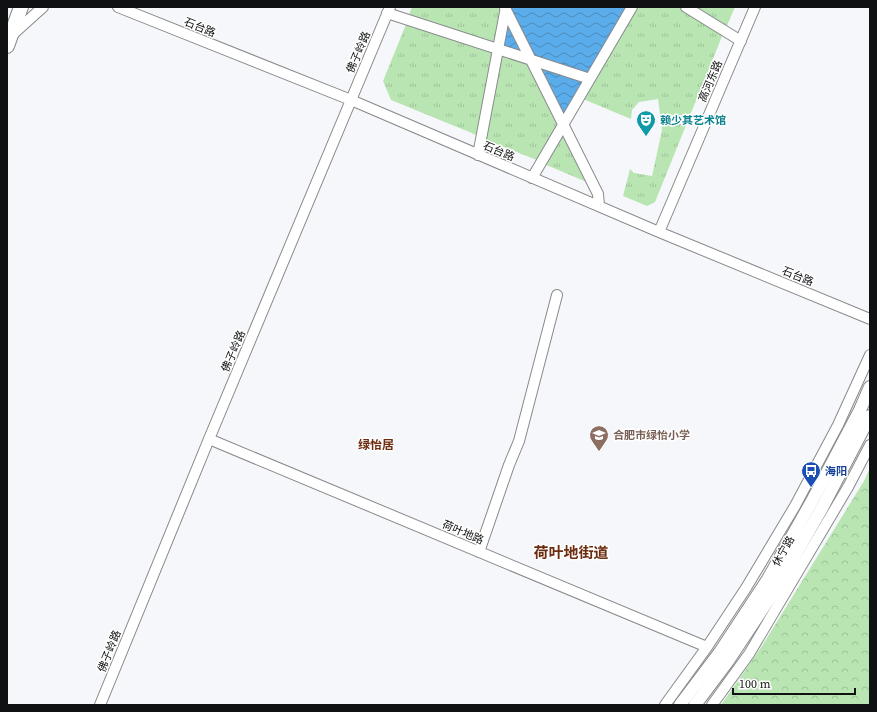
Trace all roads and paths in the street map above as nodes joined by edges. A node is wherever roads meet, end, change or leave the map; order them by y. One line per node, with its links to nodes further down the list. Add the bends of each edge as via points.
1 (21, 7): 10 (highway)
2 (43, 7): 10 (street)
3 (118, 7): 14 (street, 石台路)
4 (632, 7): 13 (street)
5 (686, 7): 9 (street)
6 (755, 7): 9 (street, 高河东路)
7 (506, 8): 11 (street); 12 (street)
8 (389, 10): 11 (street); 14 (street, 佛子岭路)
9 (740, 40): 19 (street, 高河东路)
10 (9, 41)
11 (498, 48): 12 (street); 16 (street)
12 (531, 59): 13 (street); 15 (street)
13 (590, 79): 15 (street)
14 (351, 100): 16 (street, 石台路); 25 (street, 佛子岭路)
15 (563, 126): 17 (street); 18 (street, via 598,194)
16 (478, 155): 17 (street, 石台路)
17 (532, 178): 18 (street, 石台路)
18 (599, 206): 19 (street, 石台路)
19 (659, 232): 21 (street, 石台路)
20 (557, 295): 27 (street, via 519,441)
21 (870, 319)
22 (870, 355): 28 (street, via 838,425 795,506)
23 (870, 387): 31 (main road, 休宁路, via 812,501 768,579 720,652)
24 (870, 416): 32 (main road, 休宁路, via 777,587)
25 (209, 439): 27 (street, 荷叶地路); 29 (street, 佛子岭路)
26 (870, 445): 33 (street, via 848,487 749,654)
27 (479, 552): 28 (street, 荷叶地路)
28 (707, 647): 30 (street)
29 (100, 705)
30 (665, 705)
31 (680, 705)
32 (695, 705)
33 (712, 705)

